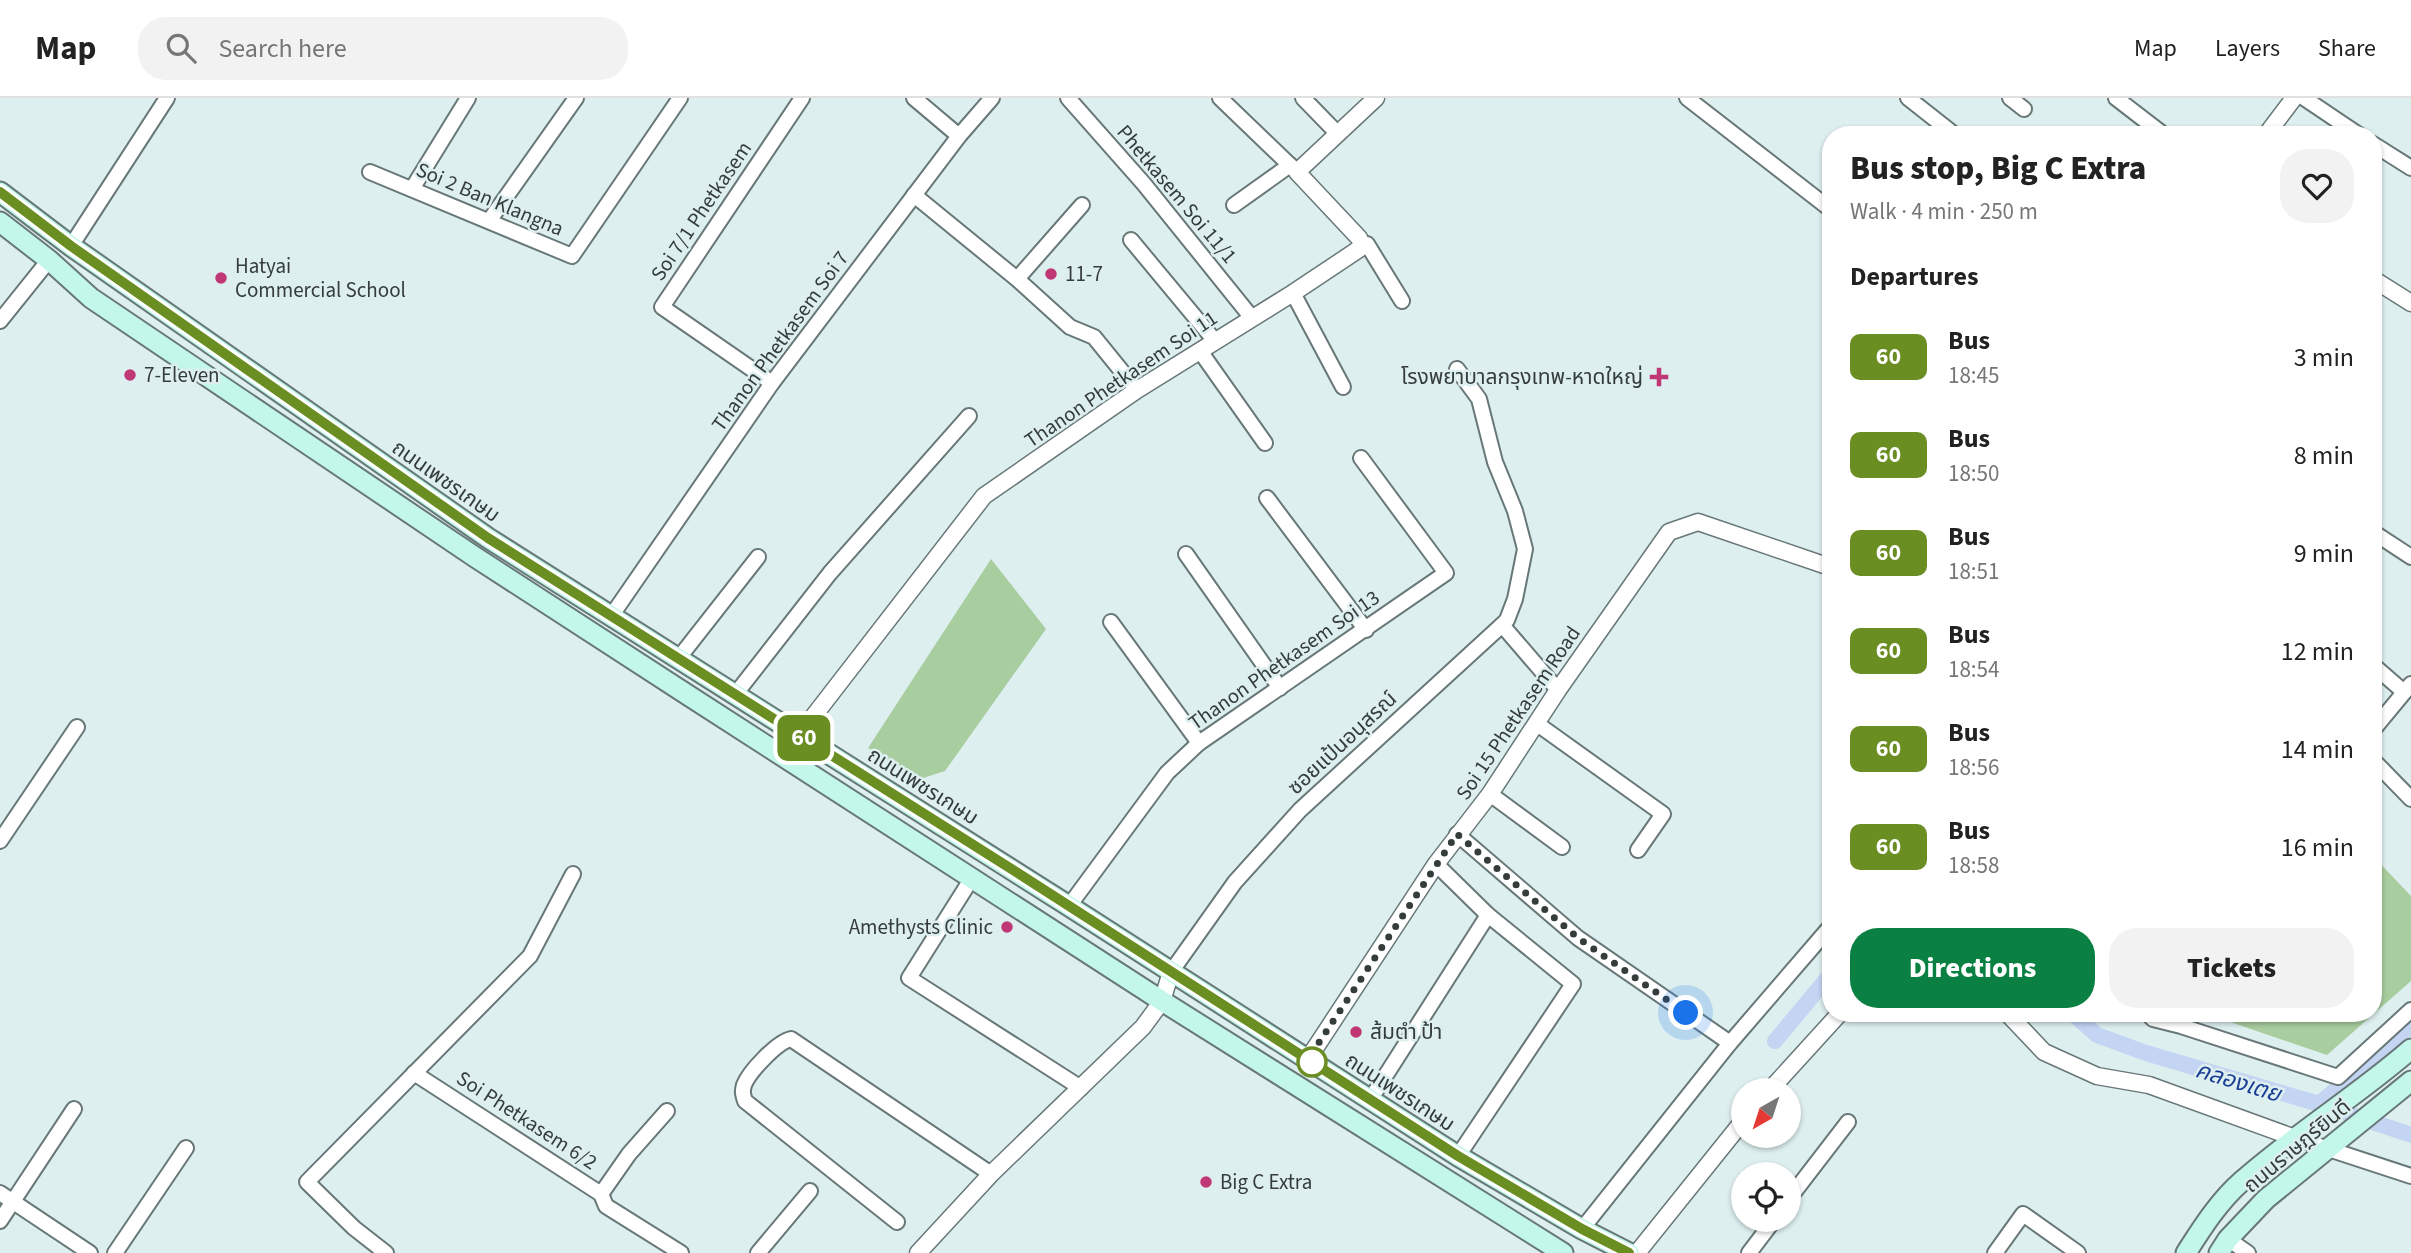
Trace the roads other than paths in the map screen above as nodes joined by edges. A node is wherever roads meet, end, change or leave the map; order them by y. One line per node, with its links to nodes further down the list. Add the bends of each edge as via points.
1 (468, 98): 29 (street)
2 (576, 98): 35 (street)
3 (680, 98): 35 (street, Soi 2 Ban Klangna, via 572,256)
4 (802, 98): 51 (street, Soi 7/1 Phetkasem, via 662,307)
5 (914, 98): 24 (street)
6 (992, 98): 24 (street, Thanon Phetkasem Soi 7)
7 (1068, 98): 46 (street, Phetkasem Soi 11/1)
8 (1220, 98): 27 (street)
9 (1303, 98): 23 (street)
10 (1376, 98): 23 (street)
11 (1687, 98): 32 (street)
12 (1908, 98): 19 (street)
13 (2010, 98): 18 (street)
14 (2116, 98): 20 (street)
15 (2294, 98): 21 (street)
16 (2304, 98): 22 (street)
17 (161, 100): 39 (street)
18 (2024, 109)
19 (1944, 126)
20 (2152, 126)
21 (2273, 126)
22 (2345, 126)
23 (1337, 134): 27 (street)
24 (959, 136): 31 (street, Thanon Phetkasem Soi 7)
25 (2382, 150): 26 (street)
26 (2411, 168)
27 (1294, 169): 34 (street); 38 (street, via 1362,245)
28 (370, 172): 29 (street, Soi 2 Ban Klangna)
29 (411, 189): 35 (street, Soi 2 Ban Klangna)
30 (0, 192): 39 (main road, ถนนเพชรเกษม)
31 (914, 195): 41 (street); 51 (street, Thanon Phetkasem Soi 7)
32 (1822, 203)
33 (1082, 205): 41 (street)
34 (1234, 205)
35 (489, 220)
36 (0, 222): 40 (main road)
37 (1131, 240): 48 (street)
38 (1367, 244): 43 (street, Thanon Phetkasem Soi 11); 44 (street)
39 (71, 246): 58 (main road, ถนนเพชรเกษม)
40 (49, 260): 47 (street); 61 (main road, via 91,298)
41 (1017, 279): 53 (street, via 1070,327 1094,337)
42 (2382, 285): 45 (street)
43 (1293, 293): 46 (street, Thanon Phetkasem Soi 11); 52 (street)
44 (1402, 301)
45 (2411, 303)
46 (1252, 318): 48 (street, Thanon Phetkasem Soi 11)
47 (0, 321)
48 (1215, 341): 49 (street, Thanon Phetkasem Soi 11)
49 (1200, 351): 53 (street, Thanon Phetkasem Soi 11); 55 (street)
50 (1457, 369): 67 (street, via 1479,399 1525,549 1515,599)
51 (772, 383): 65 (street, Thanon Phetkasem Soi 7)
52 (1343, 387)
53 (1136, 390): 78 (street, Thanon Phetkasem Soi 11, via 985,496)
54 (969, 416): 74 (street, via 830,573)
55 (1265, 443)
56 (1361, 458): 68 (street, Thanon Phetkasem Soi 13, via 1446,573)
57 (1267, 498): 68 (street)
58 (488, 538): 61 (main road); 65 (main road, ถนนเพชรเกษม)
59 (2382, 538): 63 (street)
60 (1186, 554): 71 (street)
61 (475, 557): 89 (main road)
62 (758, 557): 69 (street)
63 (2411, 557)
64 (1822, 564): 73 (street, Soi 15 Phetkasem Road, via 1698,522 1669,532)
65 (612, 615): 69 (main road, ถนนเพชรเกษม)
66 (1111, 622): 79 (street)
67 (1502, 625): 73 (street); 93 (street, ซอยแป้นอนุสรณ์, via 1300,810 1235,882)
68 (1366, 629): 71 (street, Thanon Phetkasem Soi 13)
69 (678, 660): 74 (main road, ถนนเพชรเกษม)
70 (2382, 671): 72 (street)
71 (1280, 688): 79 (street, Thanon Phetkasem Soi 13)
72 (2407, 688): 75 (street)
73 (1558, 690): 76 (street, Soi 15 Phetkasem Road)
74 (734, 696): 78 (main road, ถนนเพชรเกษม)
75 (2382, 719)
76 (1536, 723): 81 (street, Soi 15 Phetkasem Road); 86 (street, via 1663,814)
77 (76, 727): 84 (street)
78 (800, 735): 90 (main road, ถนนเพชรเกษม)
79 (1199, 743): 90 (street, Thanon Phetkasem Soi 13, via 1167,773)
80 (2382, 769): 82 (street)
81 (1490, 794): 83 (street, Soi 15 Phetkasem Road); 85 (street)
82 (2411, 799)
83 (1457, 834): 87 (street, Soi 15 Phetkasem Road); 99 (street, via 1578,938)
84 (0, 841)
85 (1562, 847)
86 (1638, 850)
87 (1436, 864): 91 (street); 101 (street, Soi 15 Phetkasem Road)
88 (573, 874): 102 (street, via 530,956)
89 (972, 878): 94 (main road); 105 (street, via 909,978)
90 (1069, 906): 93 (main road, ถนนเพชรเกษม)
91 (1488, 915): 107 (street); 115 (street, via 1573,984)
92 (1822, 936): 99 (street)
93 (1171, 972): 94 (street); 101 (main road, ถนนเพชรเกษม)
94 (1162, 1001): 105 (street, via 1143,1027); 133 (main road)
95 (2411, 1010): 98 (street, via 2338,1077)
96 (1832, 1022): 104 (street)
97 (2016, 1022): 112 (street, via 2044,1052 2097,1076 2149,1086)
98 (2165, 1022)
99 (1730, 1043): 124 (street)
100 (2411, 1049): 103 (main road, ถนนราษฎร์ยินดี)
101 (1308, 1059): 107 (main road, ถนนเพชรเกษม)
102 (415, 1073): 120 (street, Soi Phetkasem 6/2); 129 (street, via 307,1182)
103 (2381, 1076): 106 (street); 112 (main road, ถนนราษฎร์ยินดี)
104 (1781, 1078)
105 (1081, 1088): 116 (street)
106 (2408, 1088): 114 (main road, ถนนราษฎร์ยินดี)
107 (1370, 1100): 115 (main road, ถนนเพชรเกษม)
108 (74, 1108): 121 (street)
109 (667, 1111): 120 (street)
110 (1848, 1122): 118 (street)
111 (1731, 1136): 135 (street)
112 (2295, 1138): 114 (street); 139 (main road, ถนนราษฎร์ยินดี, via 2240,1183)
113 (186, 1149): 128 (street)
114 (2326, 1149): 117 (street); 126 (main road, ถนนราษฎร์ยินดี, via 2266,1199)
115 (1458, 1156): 124 (main road, ถนนเพชรเกษม)
116 (991, 1174): 123 (street, via 791,1039 784,1041 745,1083 745,1101); 132 (street)
117 (2411, 1175)
118 (1801, 1183)
119 (810, 1191): 131 (street)
120 (601, 1194): 130 (street, Soi Phetkasem 6/2, via 606,1206)
121 (6, 1198): 122 (street); 127 (street)
122 (0, 1221)
123 (897, 1222)
124 (1582, 1229): 134 (main road, ถนนเพชรเกษม)
125 (1765, 1232): 136 (street)
126 (2223, 1246): 140 (street)
127 (90, 1253)
128 (115, 1253)
129 (386, 1253)
130 (681, 1253)
131 (758, 1253)
132 (918, 1253)
133 (1561, 1253)
134 (1629, 1253)
135 (1637, 1253)
136 (1749, 1253)
137 (1995, 1253): 138 (street, via 2024,1214)
138 (2078, 1253)
139 (2186, 1253)
140 (2248, 1253)

